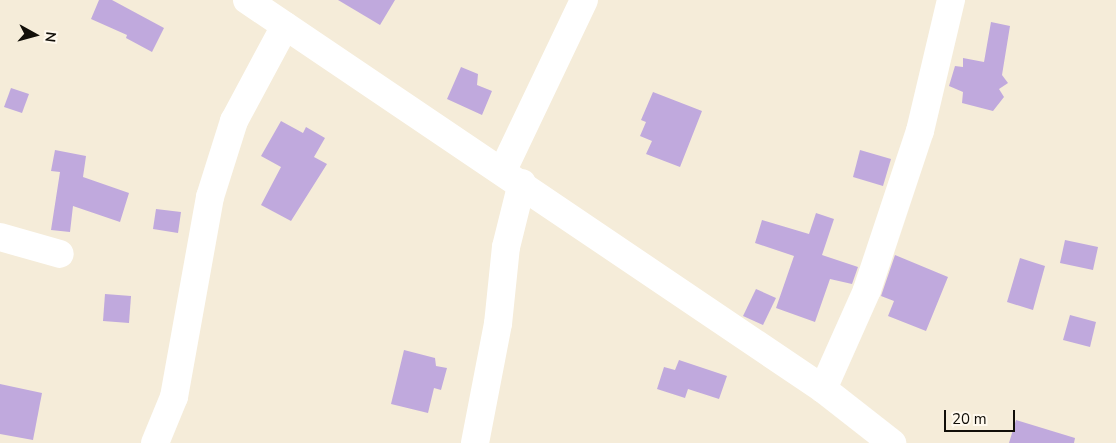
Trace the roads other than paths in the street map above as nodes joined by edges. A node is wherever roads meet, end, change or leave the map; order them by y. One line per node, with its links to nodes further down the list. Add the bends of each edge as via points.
1 (247, 0): 4 (street)
2 (584, 0): 5 (street)
3 (951, 0): 8 (street, via 920,130 867,290)
4 (285, 26): 5 (street); 9 (street, via 234,121 210,197 174,397)
5 (513, 176): 8 (street); 10 (street, via 498,324)
6 (0, 237): 7 (street)
7 (60, 254)
8 (823, 388): 11 (street)
9 (155, 443)
10 (475, 443)
11 (892, 443)

